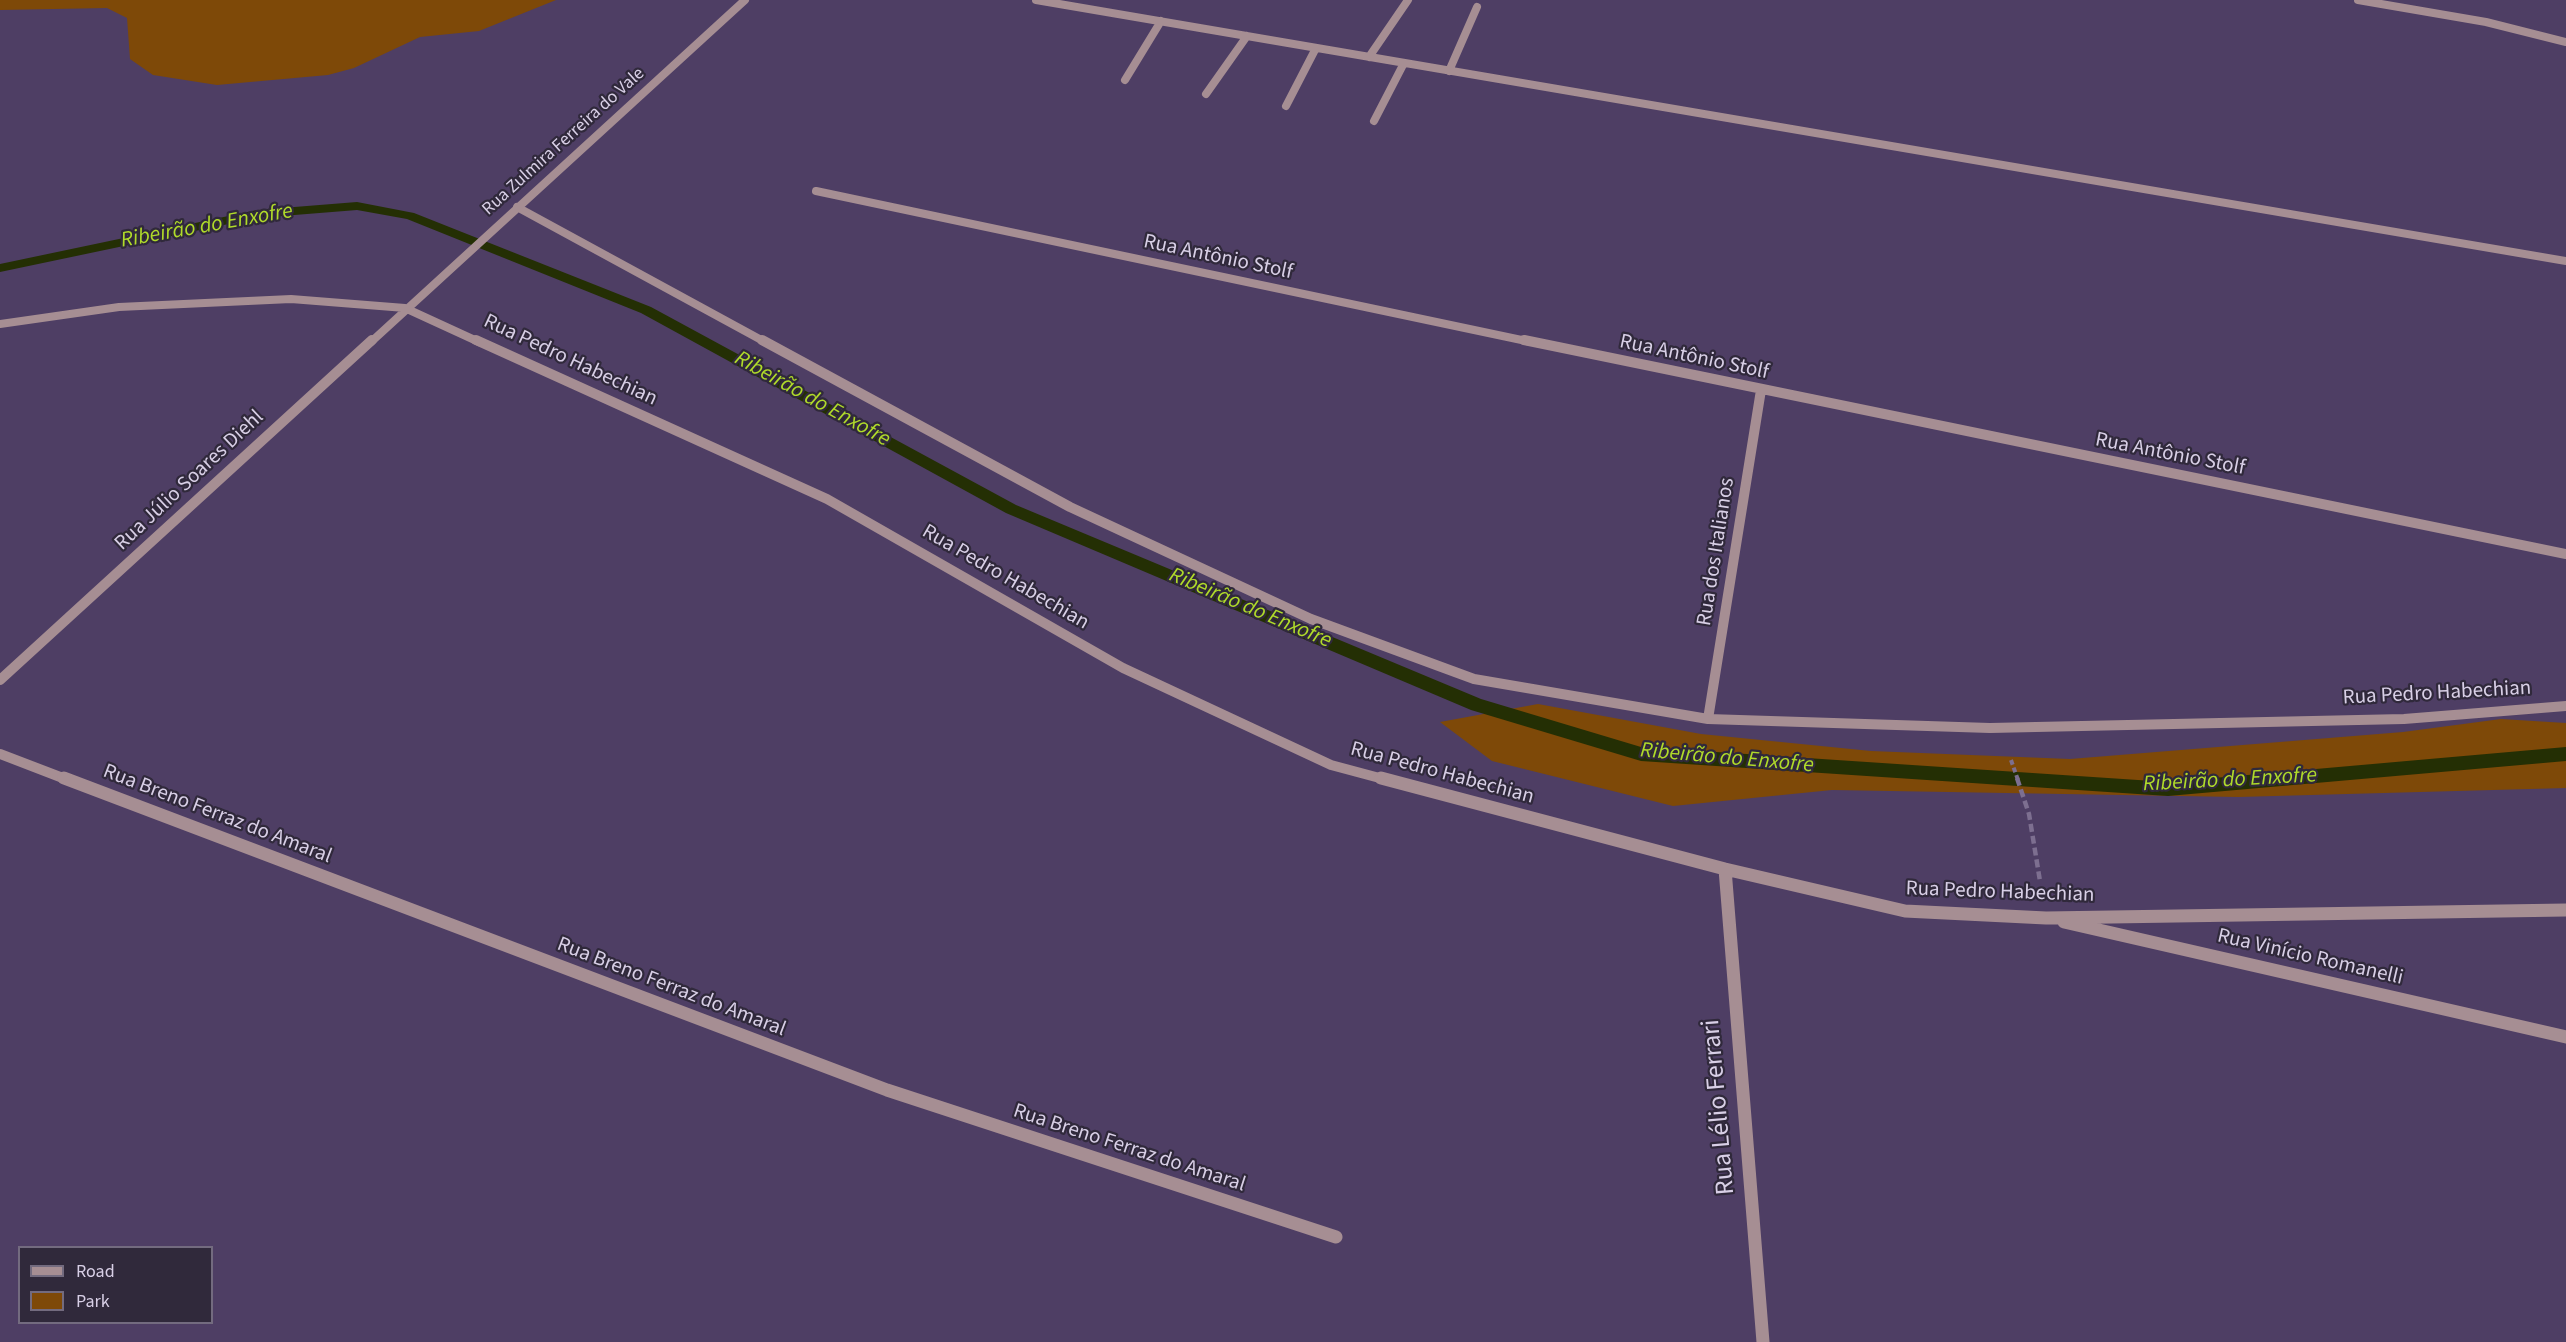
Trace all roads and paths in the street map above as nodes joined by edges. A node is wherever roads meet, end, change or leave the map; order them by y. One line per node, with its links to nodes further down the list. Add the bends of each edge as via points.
1 (746, 0): 18 (street, Rua Zulmira Ferreira do Vale)
2 (1036, 0): 6 (street)
3 (1408, 0): 10 (street)
4 (2358, 0): 8 (street, via 2486,22)
5 (1477, 7): 12 (street)
6 (1161, 21): 7 (street); 13 (street)
7 (1247, 36): 9 (street); 14 (street)
8 (2566, 42)
9 (1316, 48): 10 (street); 15 (street)
10 (1369, 57): 11 (street)
11 (1404, 63): 12 (street); 16 (street)
12 (1449, 70): 19 (street)
13 (1125, 80)
14 (1206, 94)
15 (1286, 106)
16 (1374, 121)
17 (816, 191): 22 (street, Rua Antônio Stolf)
18 (517, 207): 20 (street, Rua Zulmira Ferreira do Vale); 26 (street, Rua Pedro Habechian, via 1070,507 1311,619 1474,679)
19 (2566, 261)
20 (405, 308): 21 (street, Rua Pedro Habechian, via 291,299 119,308); 24 (street, Rua Júlio Soares Diehl); 29 (street, Rua Pedro Habechian, via 827,499 1123,668 1330,765)
21 (0, 324)
22 (1761, 390): 23 (street, Rua Antônio Stolf); 26 (street, Rua dos Italianos)
23 (2566, 554)
24 (0, 680)
25 (2566, 706): 26 (street, Rua Pedro Habechian, via 2404,719 2002,727)
26 (1708, 719)
27 (0, 754): 33 (street, Rua Breno Ferraz do Amaral, via 887,1090)
28 (2009, 754): 31 (path, via 2029,814)
29 (1725, 869): 31 (street, Rua Pedro Habechian, via 1905,911); 34 (street, Rua Lélio Ferrari)
30 (2566, 910): 31 (street, Rua Pedro Habechian)
31 (2046, 918): 32 (street, Rua Vinício Romanelli)
32 (2566, 1037)
33 (1336, 1238)
34 (1763, 1342)

